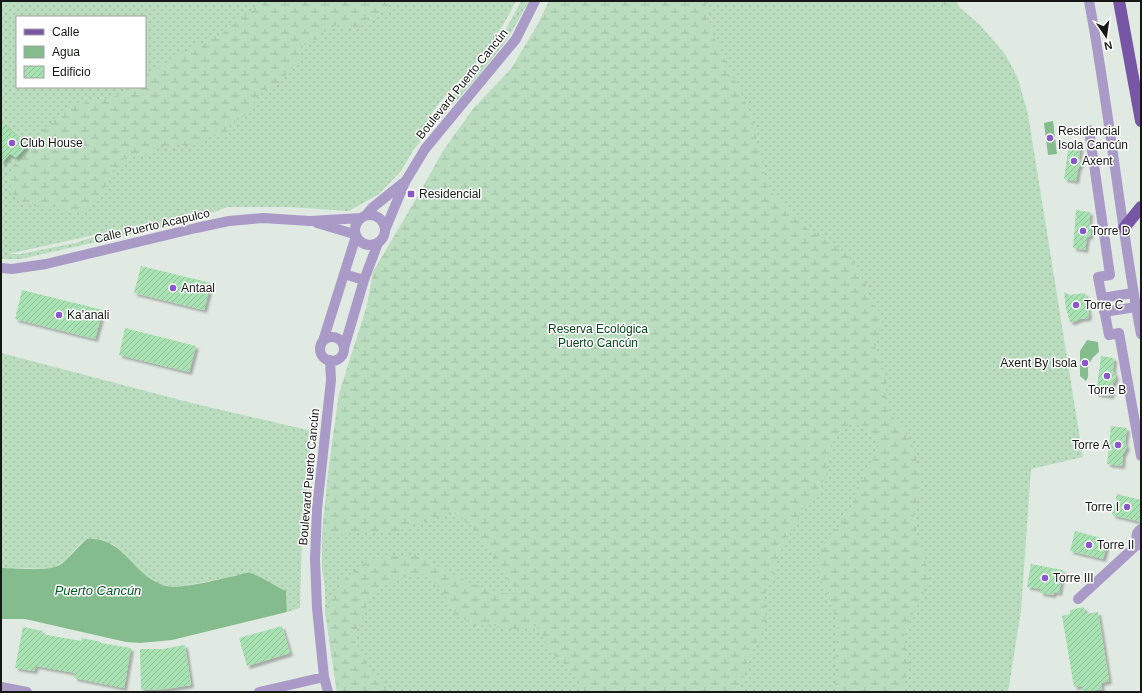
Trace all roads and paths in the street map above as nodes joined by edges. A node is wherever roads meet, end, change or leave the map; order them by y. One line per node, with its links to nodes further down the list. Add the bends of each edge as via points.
1 (535, 1): 7 (street, Boulevard Puerto Cancún, via 516,39 425,149)
2 (1089, 1): 11 (street)
3 (1119, 1): 4 (main road)
4 (1136, 80): 5 (main road)
5 (1140, 114)
6 (1089, 130): 19 (street, via 1110,275 1098,277)
7 (405, 182): 9 (street, Boulevard Puerto Cancún); 12 (street, Boulevard Puerto Cancún)
8 (1141, 207): 11 (main road)
9 (363, 217): 10 (street, Calle Puerto Acapulco); 12 (street, via 377,217); 13 (street, via 355,226)
10 (310, 221): 13 (street, Calle Puerto Acapulco); 15 (street, Calle Puerto Acapulco, via 263,218 229,221 46,264)
11 (1124, 228): 18 (street)
12 (385, 230): 14 (street)
13 (355, 235): 14 (street, via 357,240 366,246); 16 (street)
14 (378, 244): 17 (street)
15 (1, 268)
16 (344, 274): 17 (street); 23 (street)
17 (364, 280): 24 (street)
18 (1134, 293): 19 (street); 20 (street)
19 (1102, 298): 21 (street)
20 (1136, 307): 21 (street); 22 (street)
21 (1104, 312): 26 (street, via 1109,335 1119,333)
22 (1141, 334)
23 (323, 340): 24 (street, via 334,337 341,340); 25 (street, via 320,352 324,358)
24 (344, 348): 25 (street, via 339,358)
25 (330, 360): 30 (street, Boulevard Puerto Cancún, via 331,380 317,509 315,559)
26 (1141, 456)
27 (1141, 529): 28 (street, via 1136,535)
28 (1140, 544): 29 (street)
29 (1078, 599)
30 (324, 676): 33 (street); 34 (street, Boulevard Puerto Cancún)
31 (1, 687): 32 (street)
32 (27, 692)
33 (259, 692)
34 (328, 692)

